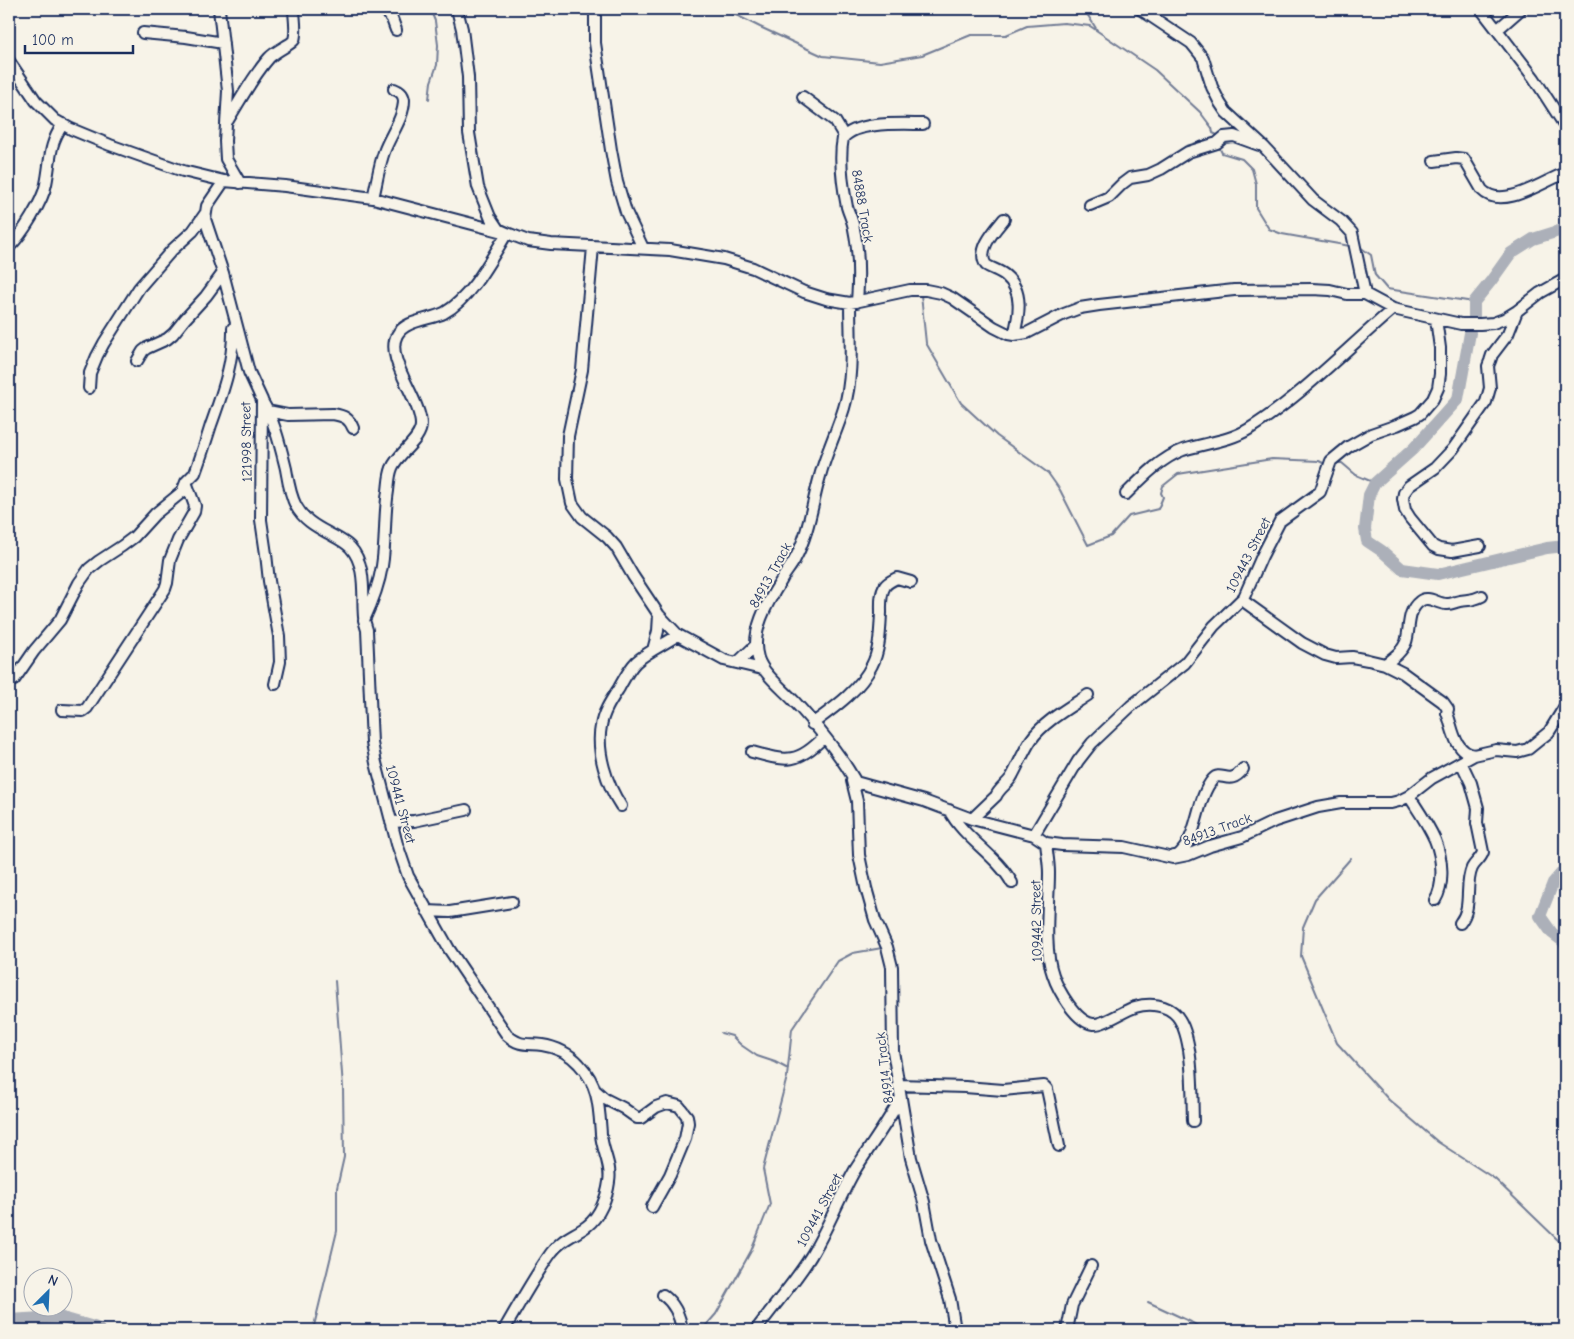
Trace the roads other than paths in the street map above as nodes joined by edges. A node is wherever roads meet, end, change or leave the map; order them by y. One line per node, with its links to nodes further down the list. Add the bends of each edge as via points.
1 (219, 9): 12 (street)
2 (294, 9): 16 (street, via 293,42 279,49 265,63)
3 (384, 9): 9 (street)
4 (458, 9): 30 (street, via 468,77 469,133 478,187 498,230)
5 (595, 9): 33 (street, via 595,43 617,182 626,212)
6 (1140, 9): 21 (street, via 1192,42 1203,58 1220,103)
7 (1481, 9): 10 (street)
8 (1520, 9): 10 (street)
9 (396, 30)
10 (1497, 30): 19 (street)
11 (143, 33): 12 (street)
12 (223, 43): 16 (street, via 228,91)
13 (9, 61): 17 (street, via 36,101)
14 (394, 88): 26 (street, via 403,95 402,107 385,150)
15 (803, 97): 20 (street, via 835,122)
16 (227, 122): 25 (street, via 226,159)
17 (63, 124): 24 (street, via 137,155); 31 (street, via 52,146 42,197)
18 (923, 124): 20 (street, via 860,127)
19 (1565, 126)
20 (844, 136): 37 (street, 84888 Track, via 841,162 857,248)
21 (1264, 147): 27 (street, via 1234,136 1224,137 1217,143 1188,152 1148,175 1130,178 1109,197); 36 (street, via 1313,200 1352,233)
22 (1434, 160): 23 (street, via 1464,159 1482,190 1497,198 1532,189)
23 (1565, 173)
24 (224, 181): 25 (street); 28 (street, via 211,198)
25 (240, 183): 26 (street)
26 (373, 198): 30 (street)
27 (1090, 205)
28 (205, 214): 34 (street, 121998 Street); 44 (street, via 139,288 97,356 90,373)
29 (1004, 219): 42 (street, via 982,257 986,265 1010,279 1018,296 1020,310)
30 (507, 233): 32 (street, via 528,242); 55 (street, via 456,304 403,328 394,341 401,372 419,413 420,429 395,461 390,475 382,566)
31 (9, 247)
32 (593, 247): 33 (street); 54 (street, via 582,370 568,436 569,493 575,509 616,547)
33 (643, 248): 37 (street, via 724,259 753,268 804,292 826,299)
34 (223, 273): 38 (street, 121998 Street); 43 (street, via 173,334 147,348)
35 (1565, 279): 40 (street)
36 (1364, 294): 39 (street); 42 (street, via 1312,289 1234,290 1126,302 1080,308 1027,333)
37 (854, 302): 42 (street, via 910,290 926,290 952,298 994,327); 57 (street, 84913 Track, via 845,408 820,476 805,537 764,612)
38 (233, 310): 45 (street, 121998 Street, via 249,372); 48 (street, via 234,342 224,386 195,473)
39 (1394, 310): 41 (street); 49 (street, via 1277,411 1246,431 1176,454 1146,474)
40 (1517, 311): 41 (street, via 1493,323 1461,324); 50 (street, via 1508,334 1488,366 1490,388 1486,402 1454,449 1404,493 1405,510 1433,546 1452,552)
41 (1436, 320): 53 (street, 109443 Street, via 1440,374 1433,399 1415,417 1371,434 1336,456 1329,465 1320,492 1280,521)
42 (1014, 335)
43 (137, 360)
44 (89, 388)
45 (262, 400): 46 (street, 109441 Street); 63 (street, 121998 Street, via 261,520 279,636 280,662)
46 (268, 411): 47 (street, via 288,415 341,415 350,421); 55 (street, 109441 Street, via 278,436 295,505 315,526 344,542 354,553 362,572)
47 (353, 428)
48 (186, 482): 62 (street, via 182,492 134,537 89,569 60,620); 66 (street, via 195,506 194,512 170,560 165,589 87,708 83,711)
49 (1126, 494)
50 (1480, 546)
51 (912, 582): 67 (street, via 898,578 884,588 873,664 860,683)
52 (1482, 596): 60 (street, via 1446,604 1420,600 1412,613 1403,646 1394,658)
53 (1242, 600): 60 (street, via 1320,653); 80 (street, 109443 Street, via 1214,626 1185,663 1092,742)
54 (659, 615): 56 (street); 58 (street)
55 (364, 620): 79 (street, 109441 Street, via 372,743)
56 (678, 635): 58 (street); 59 (street, via 724,660)
57 (756, 645): 59 (street); 61 (street, 84913 Track)
58 (653, 650): 75 (street, via 629,671 601,726 599,737 605,769)
59 (738, 663): 61 (street)
60 (1384, 664): 70 (street, via 1403,673 1443,702 1460,747)
61 (762, 669): 67 (street)
62 (14, 680)
63 (276, 684)
64 (1088, 695): 78 (street, via 1038,731 1007,784)
65 (1565, 706): 70 (street, 84913 Track, via 1549,732 1528,749 1517,752 1496,750)
66 (62, 710)
67 (812, 724): 68 (street)
68 (824, 737): 69 (street, via 806,753 787,760); 73 (street)
69 (752, 752)
70 (1474, 755): 71 (street, 84913 Track)
71 (1461, 762): 74 (street, 84913 Track); 87 (street, via 1478,808 1477,822 1483,852 1472,868 1466,913)
72 (1243, 770): 82 (street, via 1233,778 1218,776 1214,779 1186,847 1177,856)
73 (851, 777): 77 (street, 84913 Track); 88 (street, 84914 Track, via 857,801 859,856 875,920 892,967 893,1051)
74 (1409, 796): 82 (street, 84913 Track, via 1391,803 1341,803 1318,807 1179,858); 84 (street, via 1437,847 1442,881)
75 (621, 806)
76 (466, 810): 79 (street, via 414,821)
77 (949, 810): 78 (street, 84913 Track); 83 (street, via 956,824 994,859)
78 (972, 819): 80 (street, 84913 Track)
79 (391, 822): 86 (street, 109441 Street, via 408,876)
80 (1034, 835): 81 (street, 84913 Track)
81 (1046, 842): 82 (street, 84913 Track, via 1124,848); 91 (street, 109442 Street, via 1049,871 1047,914 1053,977 1077,1015 1091,1024 1137,1006 1164,1007 1177,1016 1190,1058)
82 (1166, 856)
83 (1012, 882)
84 (1435, 900)
85 (512, 902): 86 (street, via 450,912)
86 (427, 911): 89 (street, 109441 Street, via 507,1036 518,1043 542,1045 566,1053 578,1063)
87 (1460, 923)
88 (898, 1085): 90 (street, 84914 Track); 92 (street, via 1003,1090 1044,1086)
89 (596, 1091): 93 (street, via 637,1118 667,1103 679,1106 686,1116 685,1139); 96 (street, 109441 Street, via 602,1143 610,1176 601,1208 587,1226 554,1248)
90 (900, 1098): 98 (street, 109441 Street, via 850,1179 812,1254); 99 (street, 84914 Track, via 911,1158)
91 (1193, 1121)
92 (1059, 1146)
93 (652, 1207)
94 (1091, 1266): 100 (street, via 1072,1305)
95 (663, 1295): 97 (street, via 674,1305)
96 (504, 1330)
97 (682, 1330)
98 (756, 1330)
99 (956, 1330)
100 (1067, 1330)

